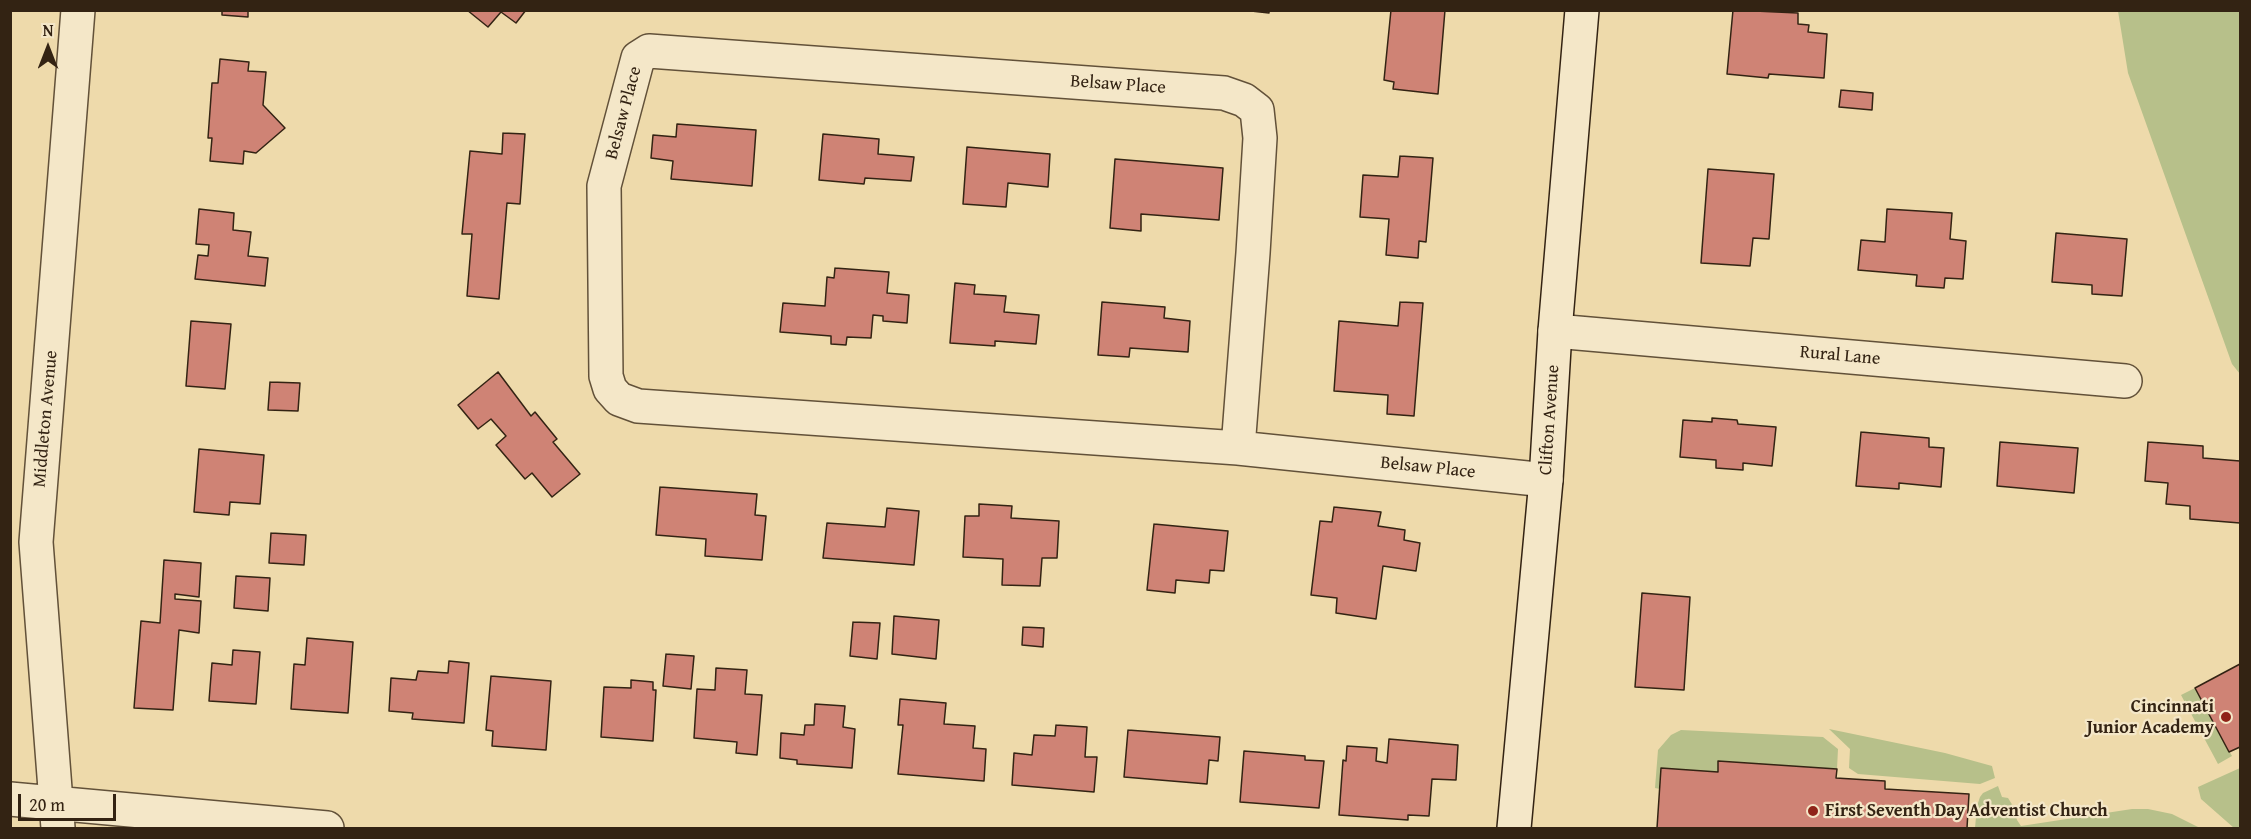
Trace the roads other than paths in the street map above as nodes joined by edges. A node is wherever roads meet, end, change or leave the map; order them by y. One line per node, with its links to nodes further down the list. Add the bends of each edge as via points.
1 (78, 10): 8 (street, Middleton Avenue, via 36,542)
2 (1582, 10): 3 (street, Clifton Avenue)
3 (1555, 331): 4 (street, Rural Lane); 6 (street, Clifton Avenue)
4 (2125, 381)
5 (1238, 448): 5 (street, Belsaw Place, via 1260,138 1257,110 1244,100 1224,93 649,51 638,58 604,186 606,376 619,399 638,406); 6 (street, Belsaw Place)
6 (1546, 480): 10 (street, Clifton Avenue)
7 (10, 799): 8 (street)
8 (56, 816): 9 (street)
9 (327, 828)
10 (1514, 828)

